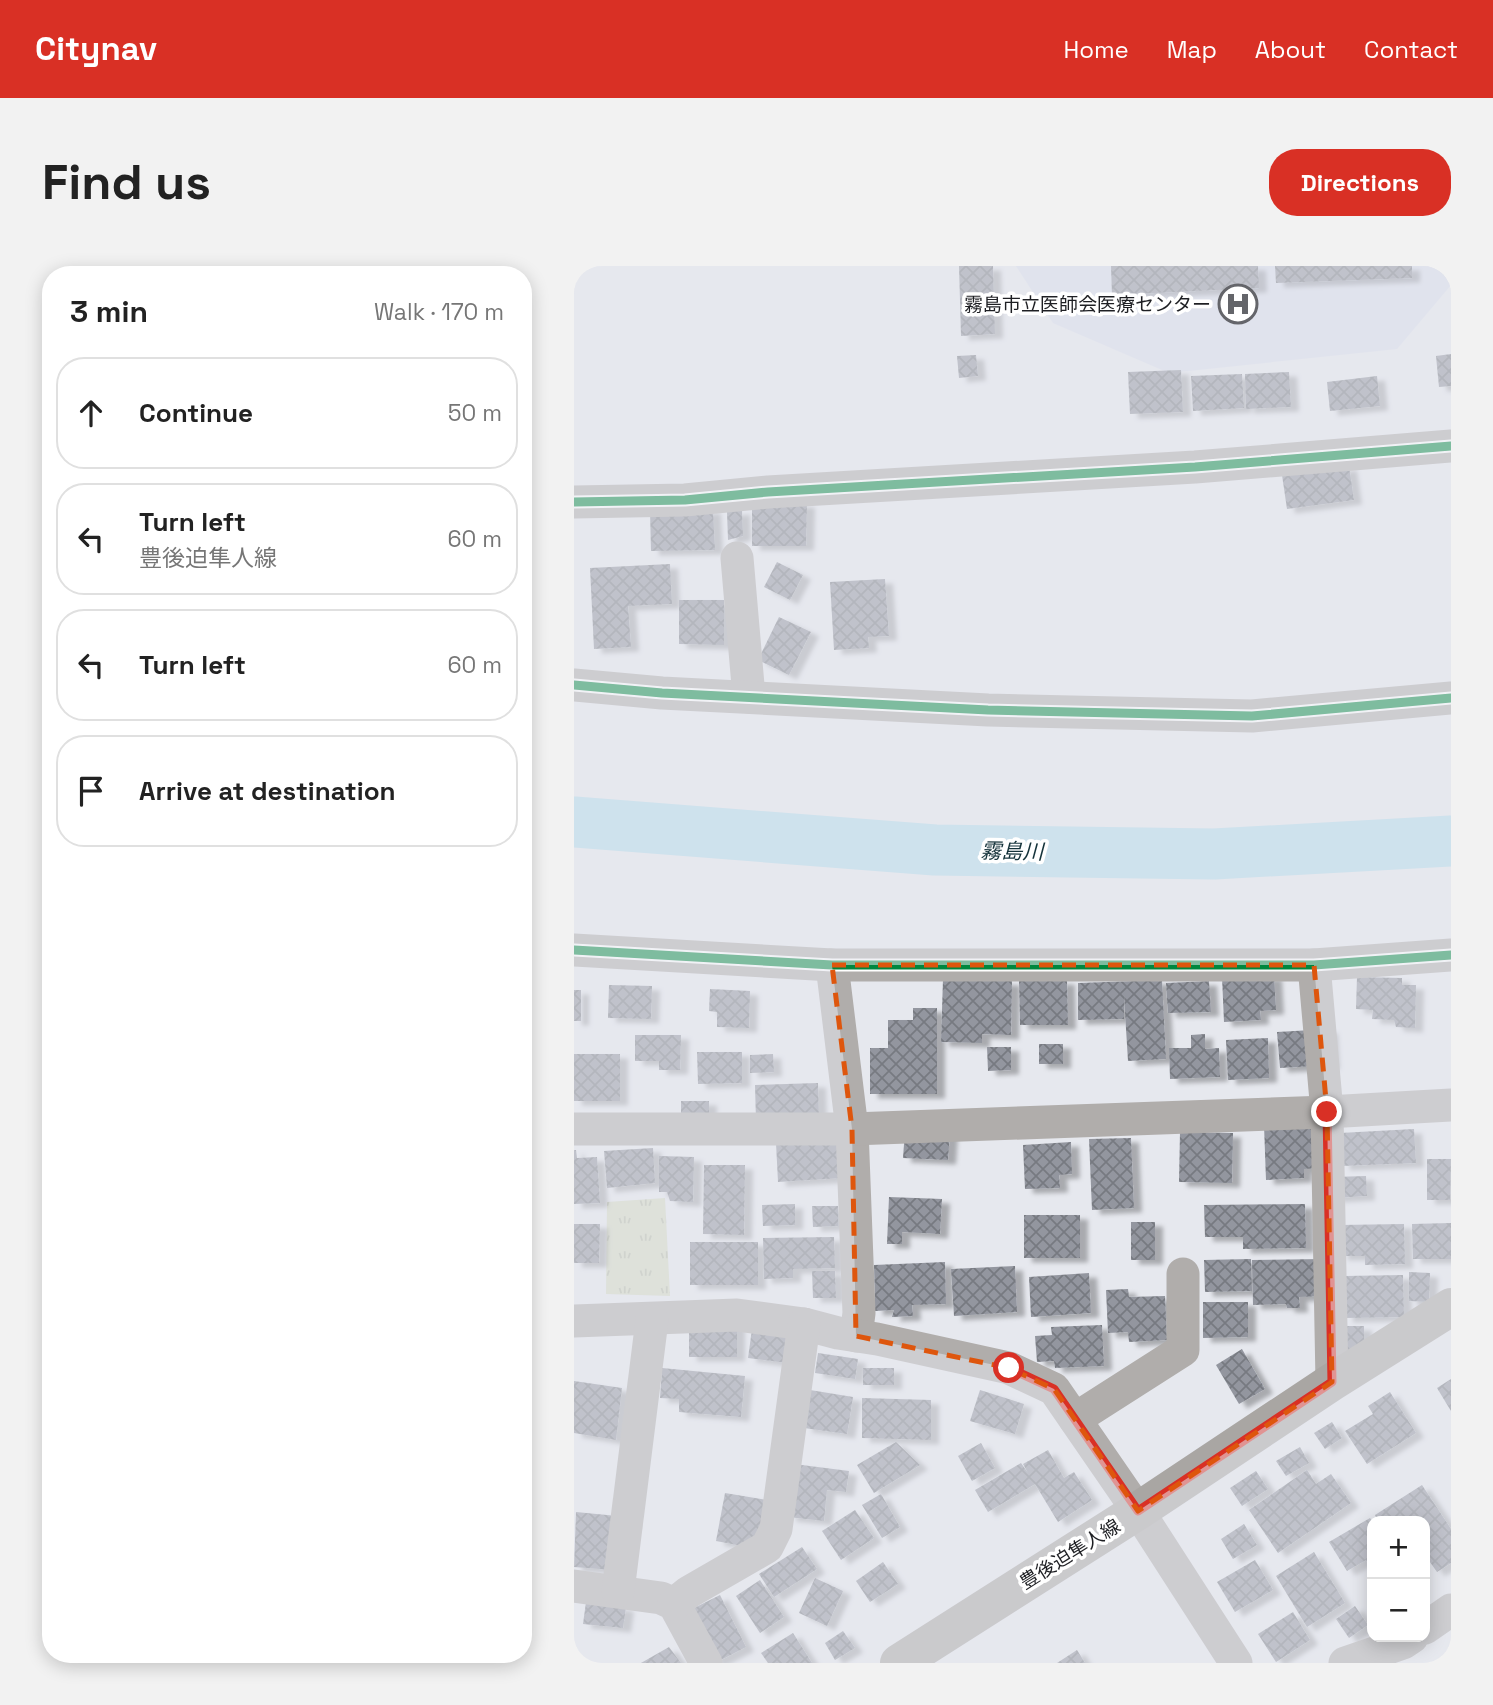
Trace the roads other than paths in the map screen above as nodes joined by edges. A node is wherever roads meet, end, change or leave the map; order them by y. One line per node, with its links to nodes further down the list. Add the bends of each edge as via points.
1 (1451, 446): 2 (street, via 685,500)
2 (574, 502)
3 (737, 558): 5 (street)
4 (574, 685): 5 (street)
5 (749, 697): 6 (street, via 988,710 1252,716)
6 (1451, 698)
7 (574, 950): 9 (street)
8 (1451, 955): 10 (street)
9 (832, 965): 10 (street); 14 (street)
10 (1314, 965): 12 (street)
11 (1451, 1105): 12 (street)
12 (1327, 1112): 14 (street); 21 (street)
13 (574, 1129): 14 (street)
14 (852, 1129): 20 (street)
15 (1183, 1274): 22 (street, via 1183,1350)
16 (1451, 1307): 21 (main road, 豊後迫隼人線)
17 (652, 1320): 18 (street); 19 (street, via 737,1315); 25 (street)
18 (574, 1321)
19 (804, 1324): 20 (street); 26 (street, via 776,1529 767,1547)
20 (856, 1336): 22 (street, via 1009,1368 1054,1389)
21 (1332, 1382): 23 (main road, 豊後迫隼人線)
22 (1075, 1419): 23 (street)
23 (1138, 1511): 29 (main road, 豊後迫隼人線); 30 (street)
24 (574, 1586): 25 (street)
25 (618, 1591): 26 (street)
26 (674, 1604): 28 (street)
27 (1404, 1642): 31 (street)
28 (706, 1663)
29 (899, 1663)
30 (1236, 1663)
31 (1345, 1663)

